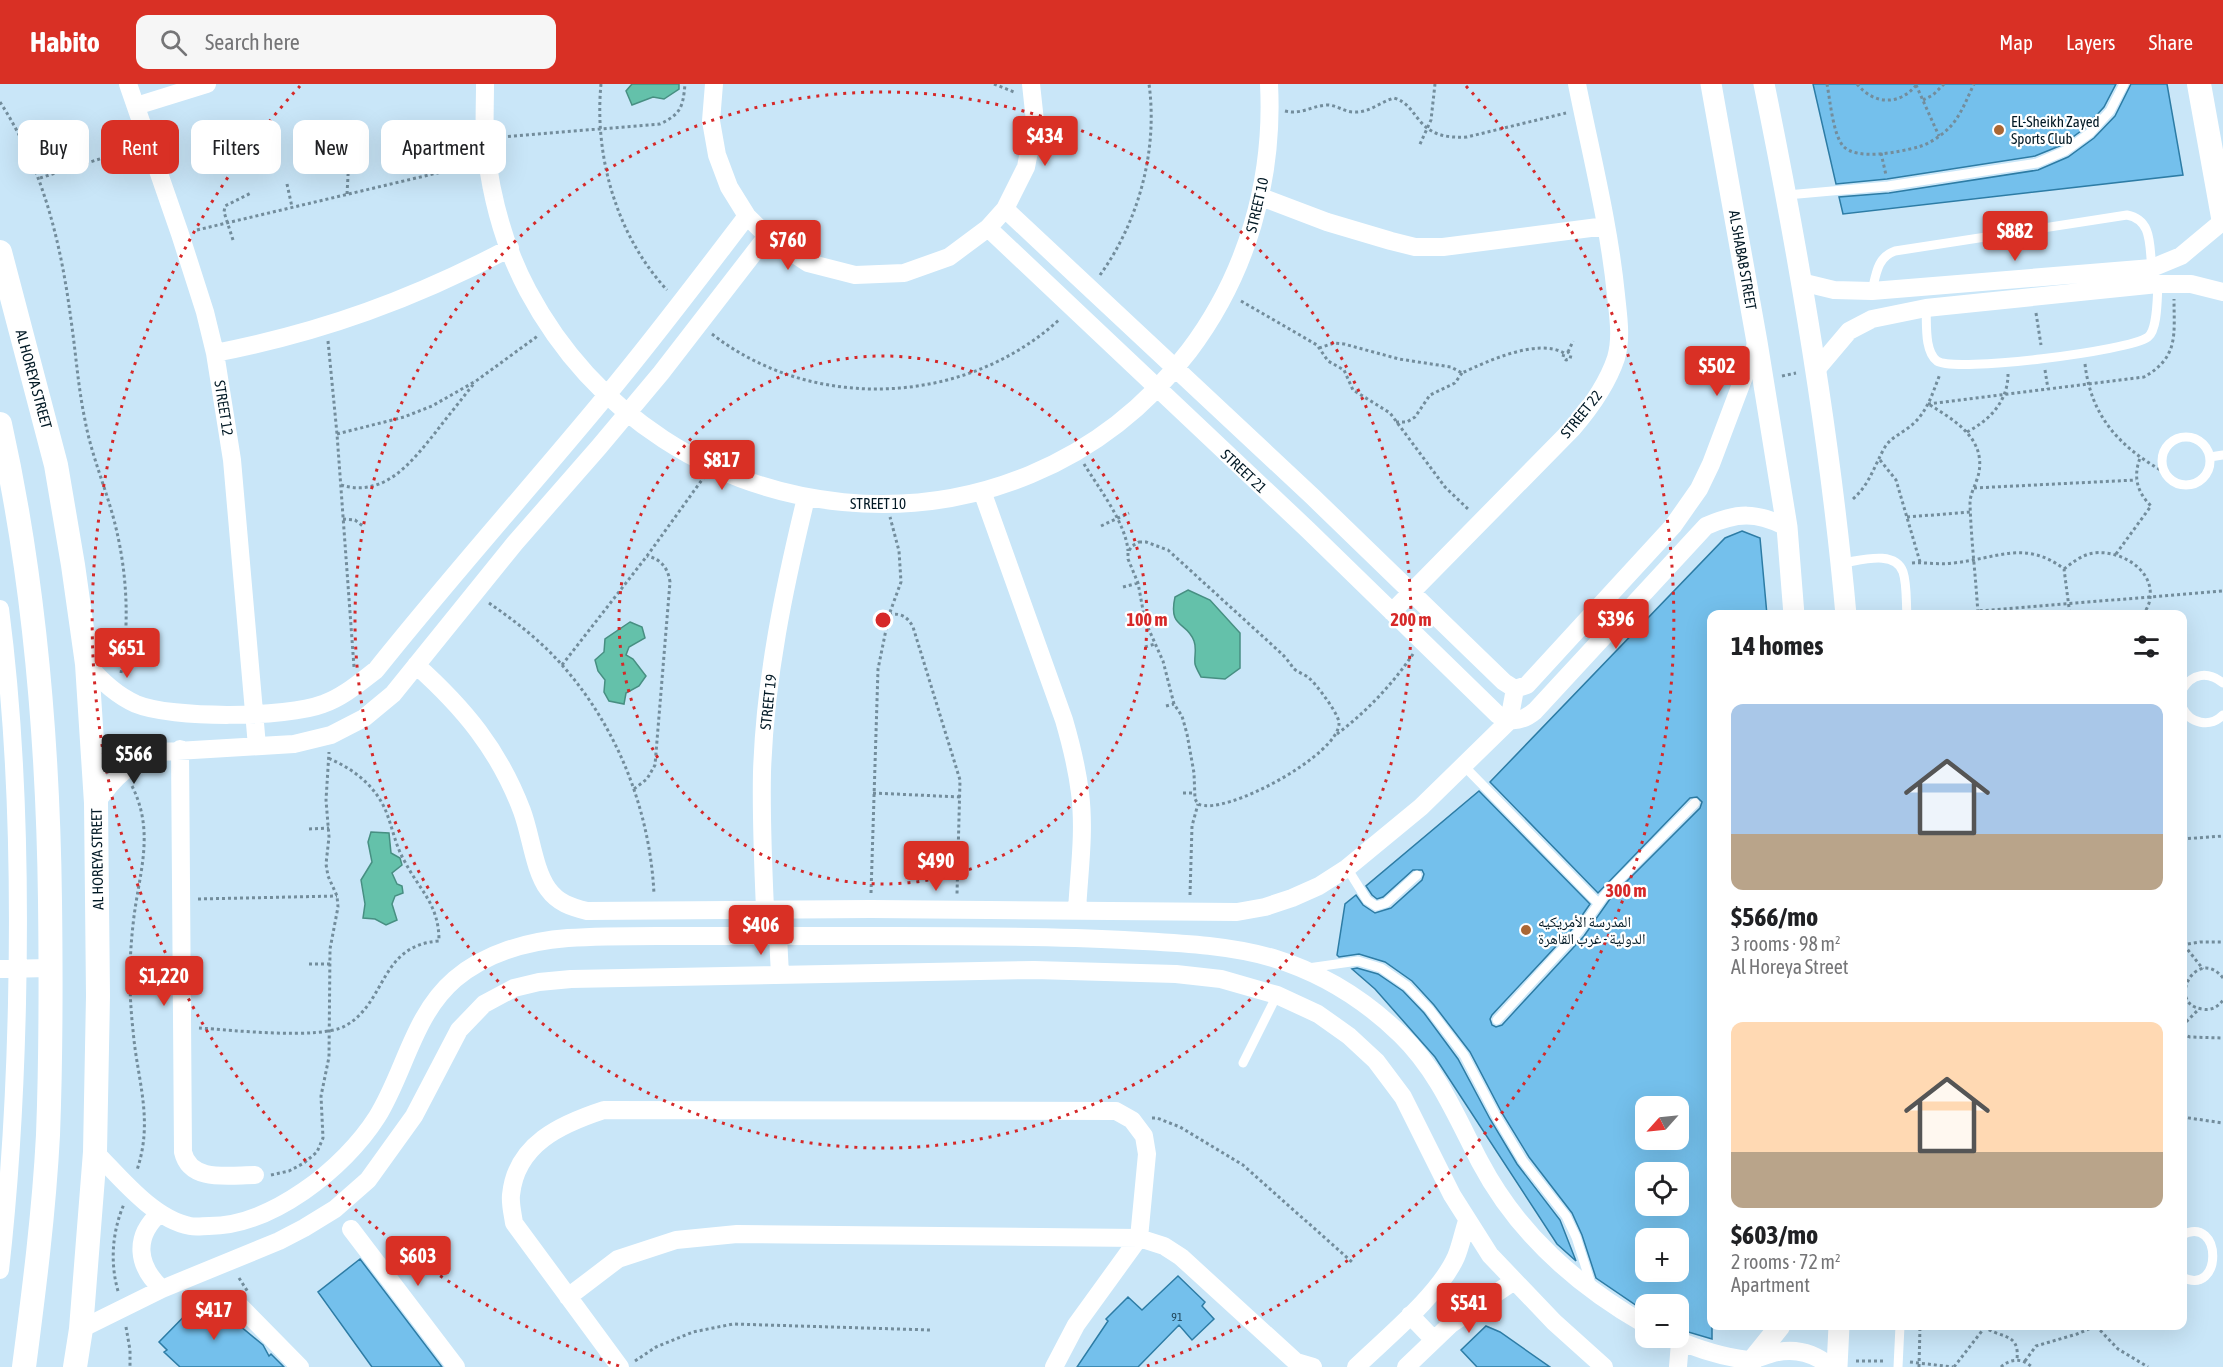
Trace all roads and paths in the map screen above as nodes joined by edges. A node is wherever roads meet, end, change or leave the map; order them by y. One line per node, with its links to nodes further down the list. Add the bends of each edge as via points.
1 (128, 84): 24 (street, STREET 12)
2 (207, 84): 24 (street)
3 (485, 84): 27 (street, STREET 10)
4 (601, 84): 28 (path)
5 (685, 84): 28 (path, via 683,104 660,124)
6 (714, 84): 48 (street, via 711,121 717,155 729,187)
7 (1031, 84): 47 (street, via 1035,121 1026,167)
8 (1149, 84): 60 (path, via 1148,159 1139,194 1116,249)
9 (1269, 84): 23 (street, STREET 10)
10 (1435, 84): 29 (path)
11 (1577, 84): 25 (street, STREET 22)
12 (1711, 84): 72 (street, AL SHABAB STREET)
13 (1764, 84): 44 (street)
14 (1827, 84): 33 (path, via 1838,139 1844,147 1858,155)
15 (1857, 84): 20 (path, via 1863,92 1885,101 1908,94)
16 (1944, 84): 21 (path)
17 (1974, 84): 31 (path, via 1956,120)
18 (2124, 84): 41 (lane, via 2101,123 2078,143 2051,158)
19 (2199, 84): 49 (main road)
20 (1916, 85): 21 (path)
21 (1923, 100): 31 (path)
22 (0, 102): 39 (path)
23 (1270, 104): 29 (path, via 1295,114 1327,105 1357,113 1394,98 1408,105); 45 (street, STREET 10)
24 (136, 106): 26 (street, STREET 12)
25 (1582, 110): 29 (path, via 1467,137 1439,135); 51 (street, STREET 22)
26 (141, 120)
27 (485, 120)
28 (600, 129): 30 (path); 65 (path, via 608,178 624,224 648,267)
29 (1428, 129): 32 (path)
30 (506, 136)
31 (1939, 136): 33 (path, via 1918,147)
32 (1420, 144)
33 (1881, 153): 41 (path)
34 (101, 158): 39 (path)
35 (160, 174): 53 (street, STREET 12)
36 (348, 174): 43 (path)
37 (435, 174): 43 (path)
38 (490, 174): 56 (street, STREET 10)
39 (39, 178): 154 (path, via 55,225 64,272 85,422 122,554 127,624)
40 (287, 184): 46 (path)
41 (1888, 186): 44 (lane)
42 (251, 193): 50 (path, via 225,206)
43 (347, 194): 46 (path)
44 (1787, 195): 59 (street)
45 (1261, 197): 51 (street, via 1327,222 1415,247); 62 (street, STREET 10)
46 (292, 207): 50 (path)
47 (1005, 209): 52 (street); 60 (street, STREET 21)
48 (747, 216): 54 (street); 65 (street)
49 (2223, 219): 58 (street, via 2181,256)
50 (227, 223): 53 (path); 55 (path)
51 (1606, 226): 114 (street, STREET 22, via 1619,329 1616,357 1581,418)
52 (988, 228): 54 (street, via 949,257 904,273 855,275 808,262); 66 (street, STREET 21)
53 (180, 234): 74 (street, STREET 12)
54 (767, 236): 68 (street)
55 (233, 240)
56 (510, 248): 69 (street, via 429,288); 70 (street, STREET 10, via 527,289)
57 (0, 252): 146 (main road, AL HOREYA STREET, via 56,465)
58 (2162, 279): 61 (street); 61 (lane, via 2146,225 2127,215 1895,251 1880,261); 63 (street); 64 (street); 75 (lane, via 2154,328 2148,337); 84 (path, via 2174,342 2169,355 2157,369 2144,376)
59 (1801, 282): 61 (street, via 1834,290); 80 (street)
60 (1090, 288): 79 (street, STREET 21)
61 (1872, 291)
62 (1226, 292): 73 (path); 79 (street, STREET 10, via 1203,332)
63 (2223, 292)
64 (2033, 297): 67 (street); 76 (path)
65 (680, 304): 88 (street)
66 (1072, 308): 68 (path, via 1035,339 994,363 948,380 901,389 829,385 782,373 738,352); 85 (street, STREET 21)
67 (1926, 308): 78 (lane, via 1930,349 1935,359); 80 (street, via 1859,324)
68 (699, 324): 90 (street)
69 (326, 326): 74 (street); 94 (path)
70 (550, 327): 83 (path); 88 (street, STREET 10, via 576,363)
71 (1573, 341): 81 (path, via 1566,352 1541,347 1494,358)
72 (1757, 342): 82 (street, AL SHABAB STREET); 152 (street, via 1712,464 1673,526 1527,685)
73 (1319, 348): 81 (path, via 1344,344); 91 (path, via 1328,361 1344,370 1353,390 1380,405)
74 (215, 353): 157 (street, STREET 12, via 232,460)
75 (2084, 354): 76 (lane); 84 (path)
76 (2043, 358): 77 (lane); 86 (path)
77 (2008, 362): 78 (lane); 87 (path)
78 (1944, 364): 89 (path)
79 (1175, 368): 85 (street, STREET 10); 129 (street, STREET 21)
80 (1816, 370): 82 (path); 108 (street)
81 (1462, 372): 91 (path, via 1455,383 1430,395 1415,417)
82 (1763, 379): 117 (street, AL SHABAB STREET)
83 (476, 381): 94 (path, via 418,413); 103 (path, via 403,471 367,487)
84 (2088, 384): 86 (path); 98 (path, via 2108,425)
85 (1157, 388): 95 (street, STREET 10); 141 (street, STREET 21)
86 (2048, 389): 87 (path)
87 (2005, 394): 89 (path); 92 (path, via 1996,411)
88 (607, 395): 90 (street, STREET 10); 153 (street, via 376,670)
89 (1928, 404): 92 (path); 99 (path, via 1913,424 1892,439)
90 (627, 414): 100 (street, STREET 10); 130 (street)
91 (1396, 422): 114 (path, via 1445,487)
92 (1967, 432): 104 (path, via 1978,459)
93 (1, 433): 199 (main road, via 30,588 39,669 49,821)
94 (337, 434): 103 (path)
95 (1076, 451): 105 (street, STREET 10, via 1030,474); 113 (path)
96 (2223, 455): 97 (lane)
97 (2210, 457): 101 (lane, via 2207,472 2190,485 2175,483); 101 (lane, via 2197,439 2182,437 2164,450)
98 (2140, 458): 101 (path); 102 (path)
99 (1880, 460): 108 (path, via 1864,488); 111 (path, via 1896,480)
100 (711, 467): 106 (street, STREET 10, via 758,486); 120 (path)
101 (2164, 472)
102 (2136, 480): 104 (path); 119 (path, via 2151,506)
103 (341, 485): 112 (path)
104 (1974, 488): 109 (path)
105 (982, 491): 107 (street, STREET 10); 190 (street, via 1075,757 1082,833)
106 (807, 498): 107 (street, STREET 10); 186 (street, STREET 19, via 783,600 767,703 762,794)
107 (885, 505): 142 (path, via 901,567 901,582)
108 (1836, 508): 123 (street)
109 (1971, 512): 111 (path); 121 (path)
110 (1129, 513): 113 (path)
111 (1907, 517): 122 (path)
112 (343, 519): 116 (path, via 355,520); 153 (path)
113 (1116, 519): 115 (path); 118 (path)
114 (1482, 520): 129 (street, STREET 22)
115 (1101, 526)
116 (364, 527)
117 (1787, 527): 133 (street, AL SHABAB STREET); 160 (street, via 1746,514 1706,526 1535,711 1519,721)
118 (1128, 552): 126 (path); 162 (path, via 1132,546 1146,542 1168,550 1293,668 1313,682 1338,717)
119 (2115, 554): 125 (path, via 2089,554); 131 (path, via 2140,570)
120 (647, 555): 148 (path); 168 (path, via 660,561 670,582 655,765 647,779)
121 (1975, 560): 122 (path); 125 (path, via 2024,551 2046,557); 136 (path)
122 (1920, 562): 124 (path)
123 (1842, 563): 124 (lane, via 1881,558); 134 (street)
124 (1898, 564): 135 (lane, via 1903,571)
125 (2064, 569): 132 (path)
126 (1138, 583): 127 (path); 144 (path, via 1145,621)
127 (1123, 586)
128 (2223, 591): 131 (path)
129 (1412, 592): 141 (street, STREET 22); 152 (street, STREET 21)
130 (475, 593): 147 (street); 148 (path, via 527,632)
131 (2151, 596): 132 (path); 139 (path)
132 (2069, 603): 137 (path); 138 (path)
133 (1794, 610)
134 (1846, 610)
135 (1907, 610)
136 (1978, 610)
137 (2005, 610)
138 (2070, 610)
139 (2145, 610)
140 (0, 611): 149 (street)
141 (1392, 612): 143 (street, STREET 21)
142 (889, 615): 170 (path, via 878,669); 172 (path, via 905,617 913,627 958,767)
143 (1422, 640): 160 (street, STREET 21); 162 (path, via 1377,699)
144 (1155, 644): 145 (path); 155 (path, via 1169,677)
145 (1145, 647)
146 (87, 664): 154 (street); 173 (main road, AL HOREYA STREET)
147 (416, 665): 161 (street, via 393,694 364,718); 189 (street, via 463,710 491,747 523,813 542,878 557,900 587,911)
148 (562, 665): 168 (path, via 602,722)
149 (4, 675): 176 (street)
150 (2187, 682): 151 (lane, via 2209,675)
151 (2223, 683)
152 (1510, 685): 160 (street)
153 (356, 686): 157 (street, via 320,705 288,713)
154 (117, 693): 157 (street, via 157,710)
155 (1174, 704): 156 (path); 169 (path, via 1187,734)
156 (1166, 706)
157 (255, 714): 163 (street, STREET 12)
158 (2187, 714): 159 (lane, via 2204,723)
159 (2223, 715)
160 (1504, 718): 166 (street)
161 (331, 735): 163 (street, via 294,744); 165 (path)
162 (1336, 735): 175 (path, via 1299,768 1270,784 1232,801 1209,807)
163 (257, 746): 164 (street)
164 (180, 749): 167 (street, via 140,759); 184 (street)
165 (328, 758): 177 (path); 212 (path, via 356,773 379,797 401,855 431,902 439,928 439,941 411,947 399,956 364,1009 349,1023)
166 (1464, 766): 181 (street); 185 (lane)
167 (123, 770): 173 (street); 221 (path, via 141,807 145,848 133,924 130,995 145,1128 141,1158)
168 (634, 789): 189 (path, via 649,845)
169 (1195, 792): 171 (path); 175 (path)
170 (873, 793): 172 (path); 187 (path)
171 (1183, 793)
172 (960, 797): 188 (path)
173 (96, 803): 219 (main road, AL HOREYA STREET, via 98,996)
174 (1695, 803): 185 (lane)
175 (1198, 804): 191 (path, via 1192,826)
176 (8, 806): 198 (street, via 19,921)
177 (329, 828): 178 (path); 183 (path, via 326,864)
178 (309, 829)
179 (2223, 836): 180 (path)
180 (2187, 839)
181 (1347, 868): 182 (lane, via 1367,900 1376,906 1386,903); 191 (street, via 1310,890 1265,907 1237,912)
182 (1416, 875)
183 (337, 896): 184 (path); 197 (path)
184 (181, 900): 211 (street)
185 (1598, 903): 209 (lane, via 1579,931)
186 (765, 909): 187 (street); 189 (street)
187 (871, 909): 188 (street)
188 (956, 910): 190 (street)
189 (655, 911)
190 (1077, 911): 191 (street)
191 (1190, 912)
192 (778, 936): 200 (street, via 1032,936 1172,943 1226,947); 202 (street); 222 (street, via 565,938 495,955 454,980 431,1004 376,1117 331,1169 277,1208 250,1220 190,1226)
193 (2223, 942): 194 (path)
194 (2187, 944)
195 (2187, 950): 201 (path)
196 (309, 964): 197 (path)
197 (330, 964): 212 (path)
198 (9, 969): 199 (street); 229 (street, via 14,1107)
199 (51, 969): 256 (main road, via 48,1136)
200 (1303, 969): 233 (street, via 1367,1005 1404,1038 1438,1080 1503,1201 1550,1255); 233 (lane, via 1358,961 1382,968 1429,1009 1464,1055 1523,1161 1566,1216)
201 (2203, 969): 203 (path, via 2212,969); 204 (path)
202 (780, 975): 205 (street, via 1034,970 1176,974 1221,979); 232 (street, via 572,979 514,988 484,1004 459,1030 392,1149 368,1180 335,1209 279,1240)
203 (2223, 978)
204 (2187, 982)
205 (1277, 995): 215 (lane); 223 (street, via 1318,1014 1376,1061 1403,1097)
206 (2187, 998): 208 (path)
207 (2223, 1000): 208 (path, via 2210,1010)
208 (2199, 1009): 210 (path)
209 (1497, 1020)
210 (2187, 1021)
211 (182, 1028): 212 (path); 220 (street, via 185,1160 202,1174)
212 (330, 1032): 220 (path, via 321,1096 323,1138 316,1152 289,1171)
213 (2187, 1035): 214 (path)
214 (2223, 1038)
215 (1243, 1063)
216 (2187, 1118): 218 (path)
217 (1132, 1120): 226 (street, via 1144,1136 1147,1154); 228 (path, via 1157,1118 1180,1127 1243,1165); 234 (street, via 1116,1111 1097,1110 604,1110 554,1130 532,1146 517,1169 511,1196 514,1223)
218 (2223, 1123)
219 (94, 1152): 221 (street); 239 (main road, AL HOREYA STREET)
220 (255, 1175)
221 (130, 1188): 222 (street); 236 (path, via 118,1217 113,1247 114,1278)
222 (160, 1213): 232 (street, via 143,1235 141,1250 143,1265)
223 (1467, 1221): 231 (street); 237 (street, via 1444,1276)
224 (351, 1229): 260 (street)
225 (2187, 1234): 227 (lane, via 2209,1236)
226 (1139, 1238): 234 (street, via 737,1234 676,1240 618,1259); 255 (street, via 1164,1246 1181,1257); 263 (street, via 1076,1325)
227 (2221, 1255): 230 (lane, via 2216,1269 2205,1279)
228 (1352, 1262)
229 (0, 1270)
230 (2187, 1279)
231 (1514, 1281): 249 (street); 266 (street)
232 (162, 1289): 236 (street)
233 (1594, 1292): 238 (street)
234 (568, 1297): 261 (street)
235 (241, 1307): 259 (street)
236 (123, 1309): 239 (street); 258 (path)
237 (1410, 1315): 249 (street); 264 (street)
238 (1635, 1318)
239 (81, 1329): 257 (main road, AL HOREYA STREET)
240 (931, 1330): 262 (path, via 733,1324 656,1347)
241 (1777, 1330): 254 (street)
242 (1839, 1330): 269 (street)
243 (1900, 1330): 270 (lane)
244 (1920, 1330): 271 (path)
245 (1982, 1330): 272 (path)
246 (1991, 1330): 252 (path, via 2015,1343)
247 (2086, 1330): 253 (path, via 2036,1346)
248 (2100, 1330): 275 (path, via 2118,1349)
249 (1434, 1340): 265 (street)
250 (1689, 1344): 254 (street)
251 (1679, 1348): 267 (street)
252 (2017, 1359): 253 (path); 273 (path)
253 (2025, 1361): 274 (path)
254 (1749, 1364): 268 (street, via 1777,1352 1799,1350)
255 (1302, 1365)
256 (24, 1367)
257 (75, 1367)
258 (130, 1367)
259 (300, 1367)
260 (456, 1367)
261 (620, 1367)
262 (626, 1367)
263 (1054, 1367)
264 (1356, 1367)
265 (1406, 1367)
266 (1604, 1367)
267 (1678, 1367)
268 (1831, 1367)
269 (1837, 1367)
270 (1898, 1367)
271 (1919, 1367)
272 (1954, 1367)
273 (2001, 1367)
274 (2032, 1367)
275 (2148, 1367)

